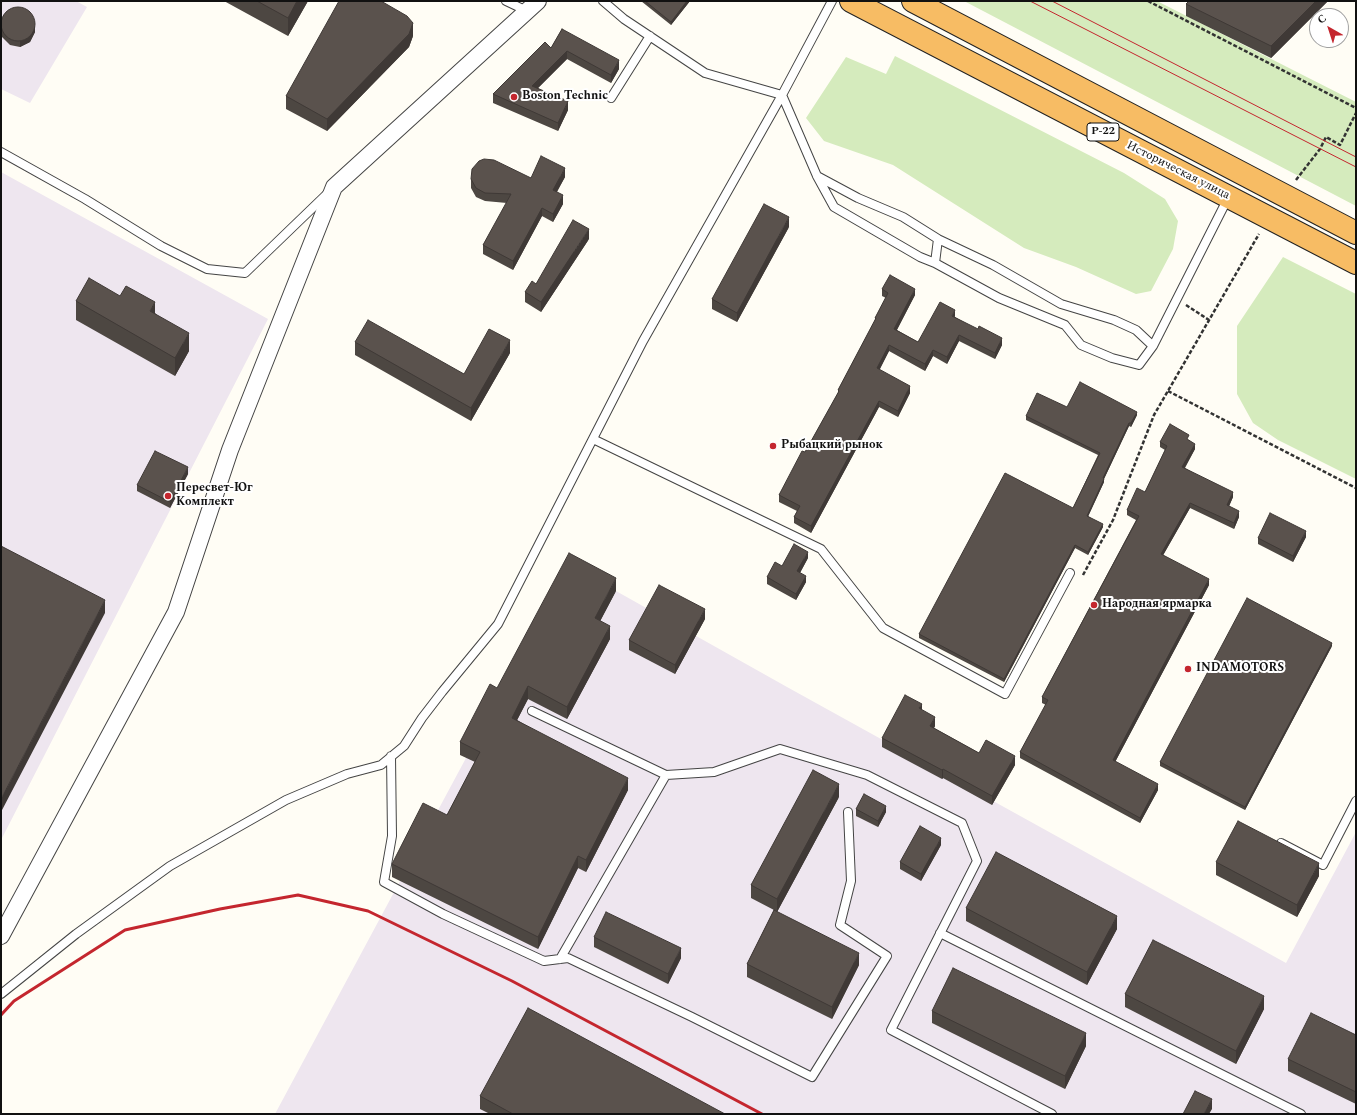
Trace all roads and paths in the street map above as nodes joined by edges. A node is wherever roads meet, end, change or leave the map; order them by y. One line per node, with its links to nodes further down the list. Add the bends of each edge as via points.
1 (506, 1): 7 (lane)
2 (603, 1): 8 (lane)
3 (832, 1): 9 (lane)
4 (851, 1): 17 (highway, Историческая улица / Р-22)
5 (913, 1): 18 (highway, Р-22)
6 (1148, 1): 11 (path)
7 (532, 6): 16 (street)
8 (650, 36): 9 (lane, via 705,73); 10 (lane)
9 (782, 95): 15 (lane); 27 (lane, via 644,341)
10 (611, 98)
11 (1356, 108)
12 (1356, 113): 13 (path)
13 (1341, 141)
14 (1, 152): 16 (lane, via 86,199 161,246 207,269 245,273)
15 (817, 176): 19 (lane, via 858,198 903,217); 21 (lane, via 834,207 920,257)
16 (334, 187): 38 (street, via 230,450 176,612)
17 (1229, 197): 22 (highway, Историческая улица / Р-22); 23 (lane)
18 (1356, 233)
19 (938, 239): 21 (lane); 25 (lane, via 993,265 1060,304 1114,320 1136,330)
20 (1256, 239): 24 (path)
21 (935, 263): 25 (lane, via 999,298 1065,325 1081,346 1112,358 1139,365)
22 (1356, 263)
23 (1177, 299): 24 (path); 25 (lane)
24 (1209, 320): 26 (path)
25 (1153, 346)
26 (1168, 391): 28 (path); 30 (path, via 1154,415 1113,520)
27 (593, 439): 29 (lane, via 821,548 883,628 1005,694); 32 (lane, via 498,624 442,692 404,746)
28 (1356, 488)
29 (1070, 573)
30 (1079, 581)
31 (532, 712): 33 (lane)
32 (391, 756): 39 (lane, via 392,836 384,882 443,914 544,961); 40 (lane, via 381,764 347,774 286,800 170,866 76,934)
33 (666, 775): 37 (lane, via 714,772 780,749 867,775 962,823 976,861); 39 (lane)
34 (1356, 801): 36 (lane, via 1323,865)
35 (848, 812): 39 (lane, via 851,881 840,925 887,956 812,1077 568,958)
36 (1276, 841)
37 (940, 933): 41 (lane, via 890,1030); 42 (lane)
38 (1, 936)
39 (560, 959)
40 (1, 994)
41 (1052, 1114)
42 (1301, 1114)

